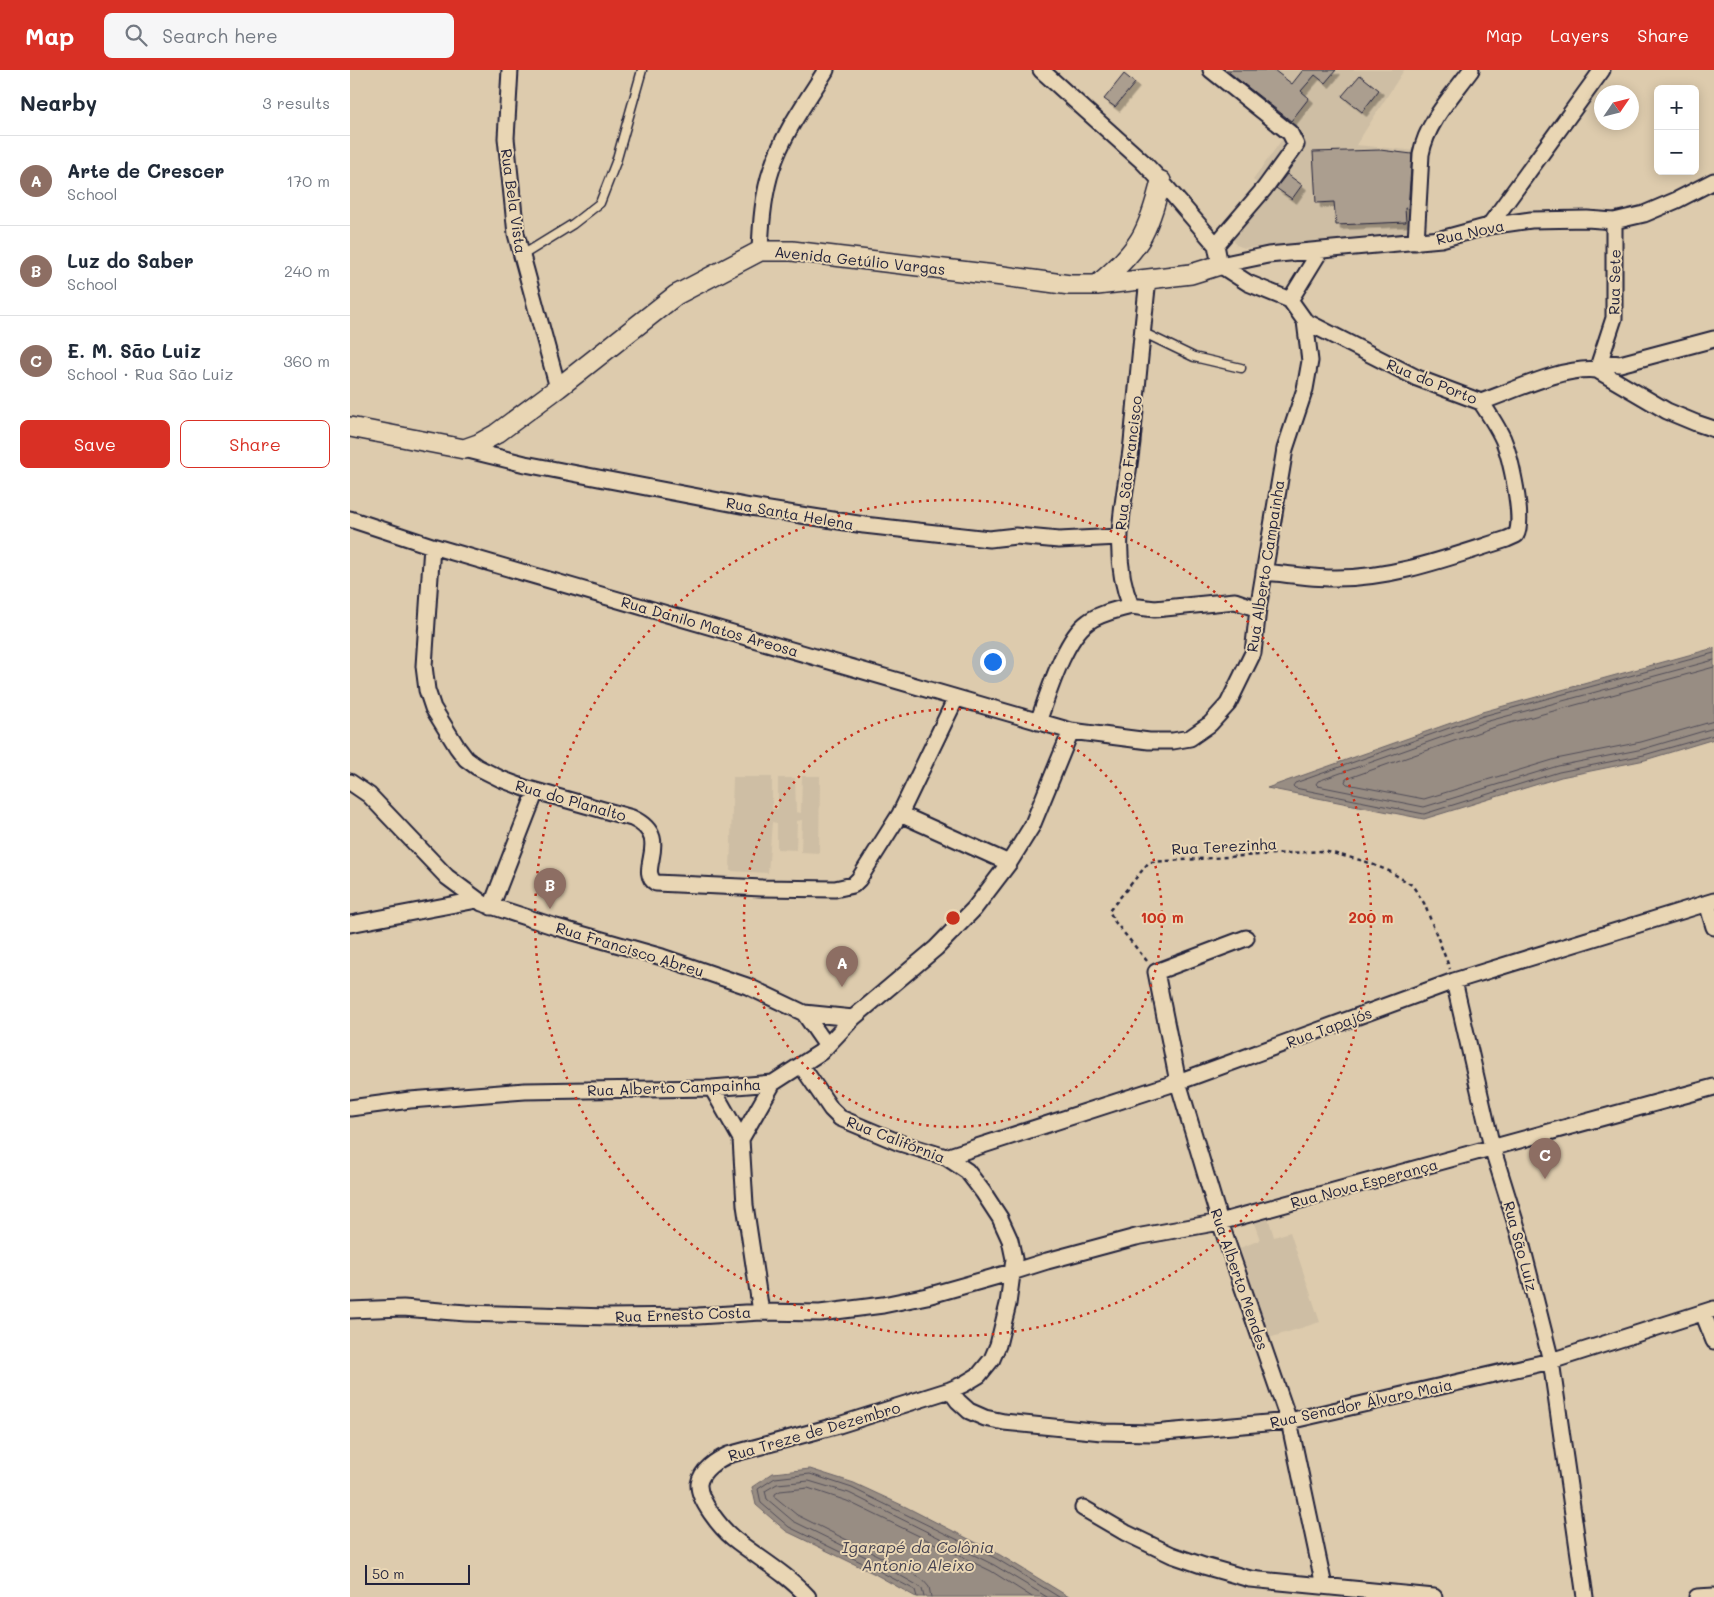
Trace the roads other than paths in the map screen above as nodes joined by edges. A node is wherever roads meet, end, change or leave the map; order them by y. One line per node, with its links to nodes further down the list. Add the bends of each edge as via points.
1 (510, 70): 16 (street, Rua Bela Vista, via 506,138)
2 (642, 70): 16 (lane, via 616,162 600,203)
3 (826, 70): 14 (street, via 788,133 772,168 765,197)
4 (1041, 70): 8 (street)
5 (1211, 70): 13 (street, via 1290,133 1296,144 1264,189)
6 (1471, 70): 12 (street, via 1424,141)
7 (1602, 70): 11 (street)
8 (1161, 181): 13 (street); 19 (street, via 1144,235 1118,268)
9 (1714, 181): 10 (street, Rua Nova, via 1644,214)
10 (1614, 221): 11 (street, Rua Nova, via 1531,220); 24 (street, Rua Sete, via 1614,318)
11 (1490, 226): 12 (street, Rua Nova)
12 (1416, 242): 15 (street, Rua Nova)
13 (1216, 245): 17 (street)
14 (760, 251): 19 (street, Avenida Getúlio Vargas, via 1070,285); 26 (street, Avenida Getúlio Vargas, via 676,295)
15 (1320, 251): 17 (street, Rua Nova); 20 (street)
16 (521, 256): 26 (street, Rua Bela Vista)
17 (1220, 265): 18 (street, Avenida Getúlio Vargas, via 1191,274); 20 (street, via 1248,283)
18 (1148, 279): 19 (street, Avenida Getúlio Vargas); 22 (street, Rua São Francisco)
19 (1097, 285)
20 (1290, 300): 21 (street, Rua do Porto)
21 (1305, 322): 27 (street, Rua do Porto, via 1417,378); 34 (street, Rua Alberto Campainha, via 1310,361 1305,389 1285,448)
22 (1142, 332): 25 (lane, via 1194,357); 32 (street, Rua São Francisco, via 1132,444)
23 (1714, 339): 24 (street, Rua do Porto, via 1620,364)
24 (1599, 366): 27 (street, Rua do Porto, via 1566,372); 29 (street, via 1667,411)
25 (1241, 368)
26 (558, 388): 30 (street, Avenida Getúlio Vargas, via 496,434)
27 (1480, 402): 34 (street, via 1503,440 1512,466 1519,523 1516,535 1437,562 1394,572 1333,578)
28 (350, 427): 30 (street)
29 (1714, 429)
30 (464, 449): 32 (street, Rua Santa Helena, via 534,466 864,525 989,539 1016,536 1059,540)
31 (350, 519): 33 (street, Rua Danilo Matos Areosa)
32 (1119, 537): 35 (street, Rua São Francisco, via 1122,581)
33 (432, 546): 37 (street, Rua Danilo Matos Areosa); 41 (street, Rua do Planalto, via 424,666 433,708 457,748 477,767)
34 (1264, 572): 36 (street, Rua Alberto Campainha)
35 (1131, 606): 36 (street, via 1155,610 1235,601); 38 (street, via 1097,617 1073,637)
36 (1258, 609): 39 (street, Rua Alberto Campainha, via 1253,652 1228,704 1210,724 1190,738 1149,742)
37 (956, 698): 38 (street, Rua Danilo Matos Areosa); 42 (street)
38 (1038, 722): 39 (street, Rua Danilo Matos Areosa)
39 (1071, 731): 43 (street, Rua Alberto Campainha, via 1032,826)
40 (350, 782): 44 (street, Rua Francisco Abreu, via 369,795 446,877)
41 (536, 791): 42 (street, Rua do Planalto, via 632,818 646,826 653,837 650,876 656,883 835,889 853,885); 46 (street)
42 (900, 814): 43 (street)
43 (1009, 863): 52 (street, Rua Alberto Campainha, via 974,909 936,948)
44 (477, 900): 46 (street, Rua Francisco Abreu); 47 (street)
45 (1710, 902): 48 (street); 50 (street, Rua Tapajós)
46 (491, 907): 51 (street, Rua Francisco Abreu, via 662,957 747,986)
47 (350, 924)
48 (1714, 927)
49 (1246, 938): 55 (street, Rua Alberto Mendes, via 1156,972)
50 (1454, 980): 55 (street, Rua Tapajós); 61 (street, Rua São Luiz)
51 (804, 1013): 52 (street, Rua Francisco Abreu); 53 (street, Rua Francisco Abreu)
52 (853, 1018): 53 (street, Rua Alberto Campainha)
53 (827, 1046): 54 (street, Rua Alberto Campainha)
54 (801, 1065): 56 (street, Rua Alberto Campainha); 62 (street, Rua Califórnia, via 840,1118 900,1143)
55 (1178, 1082): 62 (street, Rua Tapajós); 63 (street, Rua Alberto Mendes)
56 (773, 1083): 58 (street, Rua Alberto Campainha); 60 (street)
57 (1714, 1087): 61 (street, Rua Nova Esperança)
58 (712, 1088): 59 (street, Rua Alberto Campainha, via 525,1091); 60 (street)
59 (350, 1108)
60 (741, 1139): 67 (street, via 745,1205)
61 (1492, 1148): 63 (street, Rua Nova Esperança); 69 (street, Rua São Luiz, via 1519,1234)
62 (946, 1157): 64 (street, Rua Califórnia, via 967,1171 1000,1218 1010,1240 1014,1259)
63 (1220, 1222): 64 (street, Rua Nova Esperança, via 1136,1237); 71 (street, Rua Alberto Mendes)
64 (1012, 1272): 67 (street, Rua Ernesto Costa, via 927,1296 856,1309 820,1313); 70 (street, Rua Califórnia, via 1004,1322 992,1359 979,1375)
65 (350, 1310): 67 (street, Rua Ernesto Costa, via 403,1308 608,1317)
66 (1709, 1311): 68 (street); 69 (street, Rua Senador Álvaro Maia)
67 (761, 1312)
68 (1714, 1341)
69 (1552, 1361): 71 (street, Rua Senador Álvaro Maia); 77 (street, Rua São Luiz)
70 (950, 1390): 71 (street, Rua Senador Álvaro Maia, via 969,1411 985,1418 1102,1432 1153,1433); 75 (street, Rua Treze de Dezembro, via 728,1455 716,1461 703,1475 699,1483 701,1494 718,1521 732,1537 797,1585)
71 (1289, 1422): 73 (street, Rua Alberto Mendes)
72 (1083, 1508): 73 (street, via 1126,1533 1204,1566 1250,1579)
73 (1324, 1586): 76 (street)
74 (1714, 1596): 78 (street)
75 (808, 1597)
76 (1434, 1597)
77 (1585, 1597)
78 (1697, 1597)

